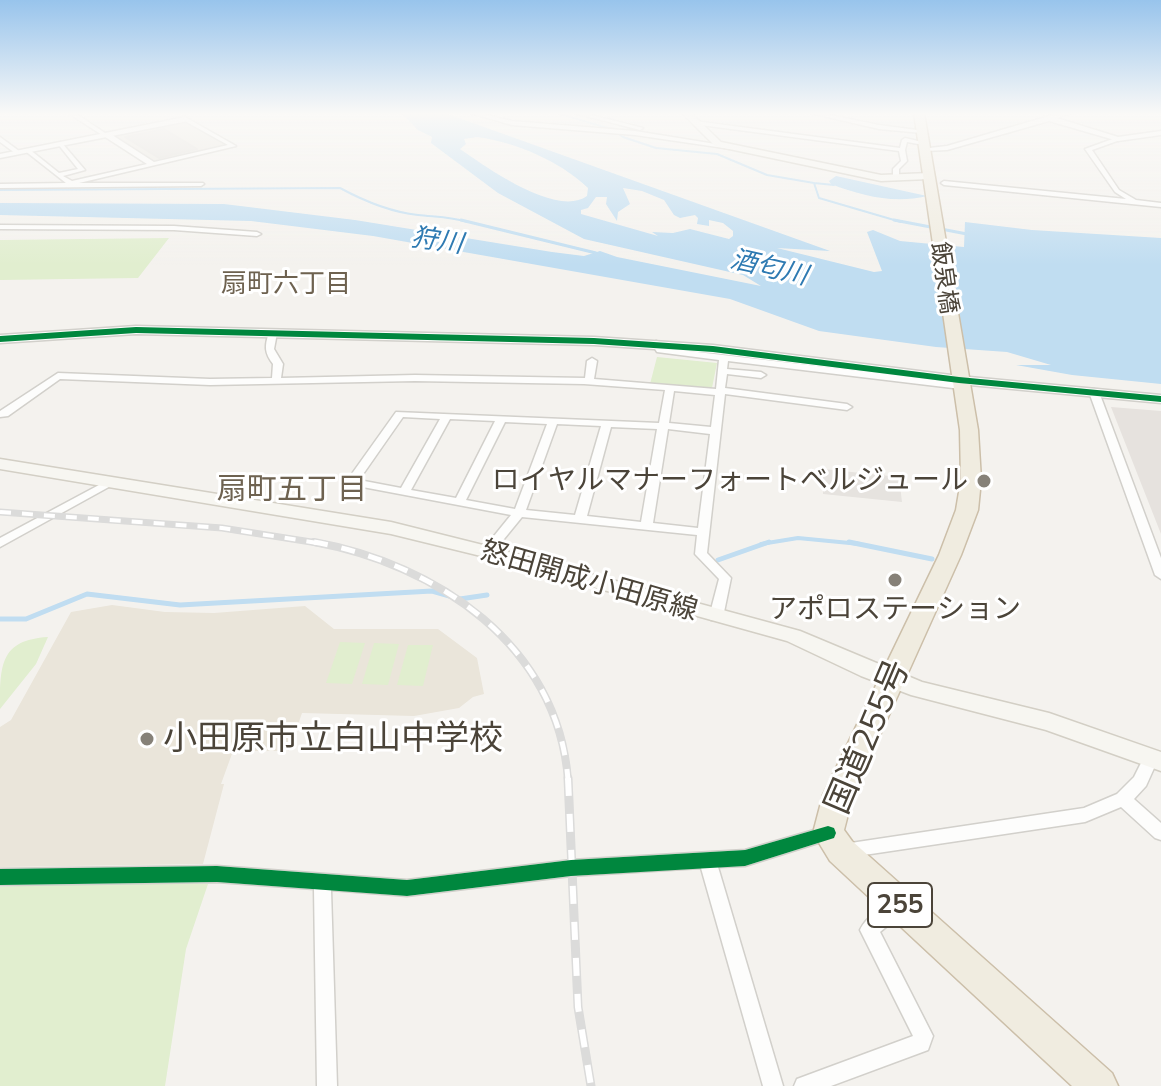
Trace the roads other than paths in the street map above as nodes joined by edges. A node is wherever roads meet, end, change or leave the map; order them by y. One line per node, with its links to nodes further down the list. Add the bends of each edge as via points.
1 (44, 164): 8 (street)
2 (77, 164): 8 (street, via 82,170)
3 (152, 164): 12 (street)
4 (821, 164): 10 (main road)
5 (901, 164): 10 (street)
6 (927, 164): 9 (highway)
7 (1098, 164): 15 (street, via 1117,191)
8 (58, 175): 12 (street)
9 (929, 176): 10 (main road); 28 (highway, 飯泉橋)
10 (896, 178)
11 (944, 183): 15 (street)
12 (66, 184): 13 (street); 14 (street)
13 (201, 184)
14 (0, 186)
15 (1136, 203): 16 (street)
16 (1161, 205)
17 (0, 227): 18 (street)
18 (257, 234)
19 (273, 333): 20 (street, via 110,331); 21 (street); 26 (street, via 268,346 278,364)
20 (0, 339)
21 (656, 344): 22 (street, via 660,350); 28 (street, via 845,364)
22 (724, 358): 24 (street); 28 (street)
23 (592, 361): 27 (street)
24 (723, 371): 25 (street); 30 (street)
25 (761, 375)
26 (276, 381): 27 (street); 34 (street, via 58,376)
27 (589, 382): 29 (street)
28 (960, 383): 31 (street); 53 (highway, 国道255号, via 969,430 967,510)
29 (670, 388): 30 (street); 39 (street)
30 (720, 391): 33 (street); 40 (street)
31 (1094, 392): 32 (street); 51 (street)
32 (1161, 399)
33 (847, 407)
34 (0, 414)
35 (446, 417): 36 (street); 43 (street); 43 (street, via 400,414 352,482)
36 (502, 418): 37 (street); 44 (street)
37 (553, 421): 38 (street); 45 (street)
38 (607, 424): 39 (street); 46 (street)
39 (663, 426): 40 (street); 47 (street)
40 (716, 431): 48 (street)
41 (0, 464): 42 (main road, 怒田開成小田原線)
42 (112, 481): 49 (street); 50 (main road, 怒田開成小田原線, via 391,528)
43 (405, 490): 44 (street)
44 (460, 501): 45 (street)
45 (519, 513): 46 (street); 50 (street)
46 (580, 519): 47 (street)
47 (646, 527): 48 (street)
48 (703, 532): 52 (street, via 701,554 725,578)
49 (0, 543)
50 (487, 552): 52 (main road, 怒田開成小田原線)
51 (1161, 575)
52 (716, 617): 53 (main road, 怒田開成小田原線, via 793,636)
53 (891, 679): 54 (main road, 怒田開成小田原線, via 1049,722); 57 (highway, 国道255号, via 838,795)
54 (1156, 759): 55 (street)
55 (1123, 799): 56 (street); 57 (street, via 1085,815)
56 (1161, 833)
57 (834, 842): 58 (street); 61 (highway, 国道255号 / 255)
58 (708, 862): 60 (street, via 571,868 407,888); 63 (street)
59 (0, 877): 60 (street, via 217,874)
60 (322, 881): 62 (street)
61 (900, 905): 64 (street, via 869,930 923,1036 921,1043); 65 (highway, 国道255号 / 255)
62 (327, 1086)
63 (773, 1086)
64 (804, 1086)
65 (1099, 1086)

